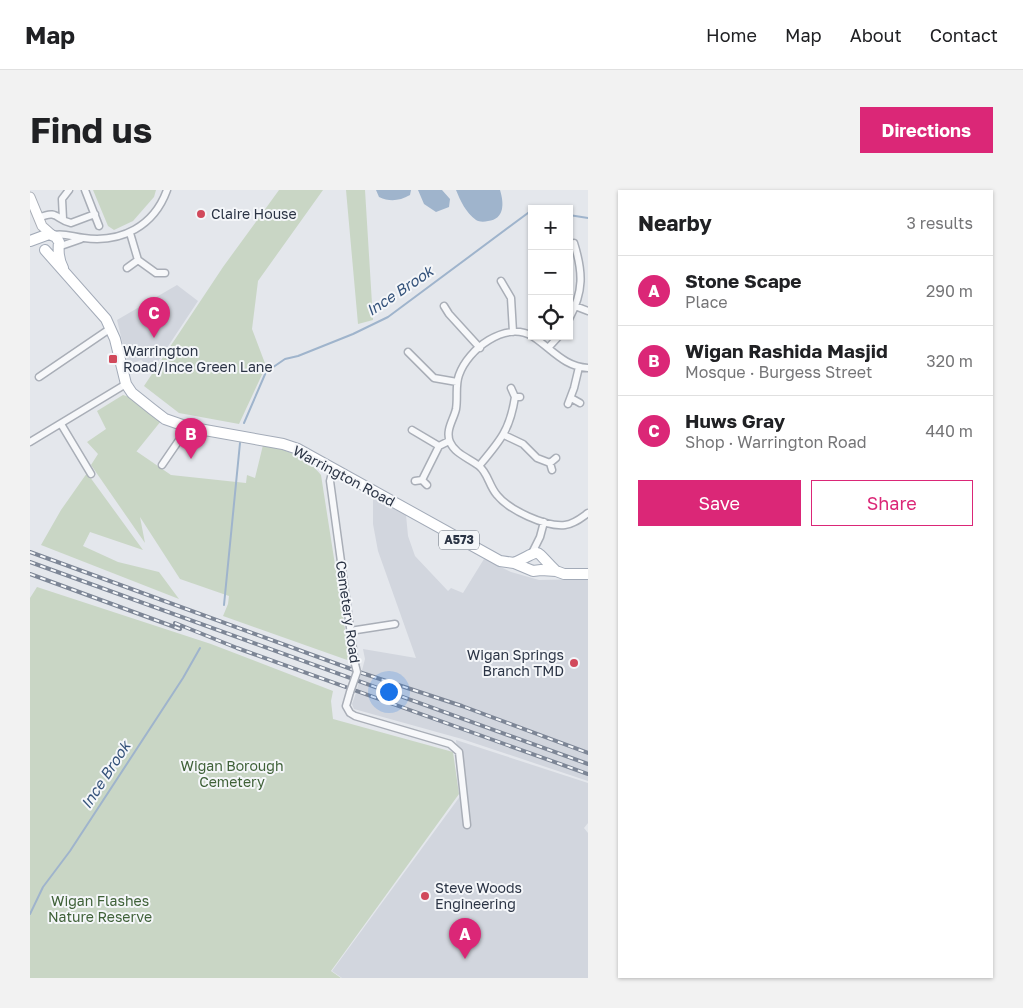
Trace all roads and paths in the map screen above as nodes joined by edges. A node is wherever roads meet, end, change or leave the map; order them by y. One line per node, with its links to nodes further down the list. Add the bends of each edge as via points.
1 (70, 190): 7 (street, via 62,199)
2 (85, 190): 5 (street)
3 (167, 190): 9 (street, via 157,211)
4 (30, 197): 6 (street)
5 (94, 214): 7 (street, via 71,223); 8 (street)
6 (39, 218): 7 (street, via 52,214); 10 (street)
7 (63, 219)
8 (100, 226)
9 (130, 233): 11 (street, via 113,238); 17 (street)
10 (50, 235): 11 (street); 12 (main road); 15 (main road, A573, via 58,239); 16 (main road, via 41,242)
11 (82, 238): 15 (street)
12 (30, 241)
13 (575, 243): 23 (street, via 582,282)
14 (30, 245): 16 (main road, Warrington Road / A573)
15 (58, 248): 16 (main road, A573); 19 (main road, Warrington Road / A573)
16 (45, 250): 19 (main road, Warrington Road / A573)
17 (138, 260): 18 (street); 20 (street, via 156,273)
18 (127, 268)
19 (66, 273): 26 (main road, Warrington Road / A573)
20 (165, 274)
21 (501, 281): 27 (street, via 513,305)
22 (444, 306): 31 (street, via 446,316)
23 (575, 306): 24 (street); 25 (street)
24 (573, 310)
25 (588, 311)
26 (111, 328): 36 (street); 38 (main road, Warrington Road / A573)
27 (513, 332): 28 (street); 31 (street, via 496,336)
28 (528, 335)
29 (537, 340): 32 (street)
30 (555, 340): 32 (street)
31 (480, 348): 37 (street, via 468,360)
32 (548, 348): 34 (street)
33 (408, 352): 37 (street, via 412,361 434,378)
34 (579, 368): 35 (street); 40 (street, via 569,401)
35 (588, 368)
36 (39, 377)
37 (457, 382): 45 (street, via 456,409 449,428)
38 (126, 384): 41 (street); 42 (main road, Warrington Road / A573, via 132,393 165,419)
39 (511, 388): 44 (street, via 518,397)
40 (580, 403)
41 (61, 424): 46 (street); 52 (street)
42 (188, 427): 49 (street); 51 (main road, Warrington Road / A573, via 283,444)
43 (412, 430): 47 (street)
44 (504, 435): 48 (street, via 523,444 551,466); 50 (street)
45 (450, 441): 47 (street); 50 (street)
46 (30, 442)
47 (439, 446): 53 (street)
48 (556, 458)
49 (162, 465)
50 (479, 466): 55 (street, via 501,500)
51 (333, 469): 58 (main road, Warrington Road / A573, via 500,561); 61 (street, Cemetery Road, via 330,481)
52 (91, 474)
53 (421, 482)
54 (588, 513): 55 (street, via 573,523 556,525)
55 (544, 522): 56 (street)
56 (540, 537): 57 (street); 57 (street)
57 (537, 559): 58 (main road); 58 (main road, Warrington Road / A573, via 536,572); 59 (main road, via 564,574)
58 (514, 563)
59 (588, 574)
60 (395, 624): 61 (street)
61 (350, 631): 62 (street, Cemetery Road, bridge, via 356,672 346,706 355,716 455,748)
62 (467, 825)

